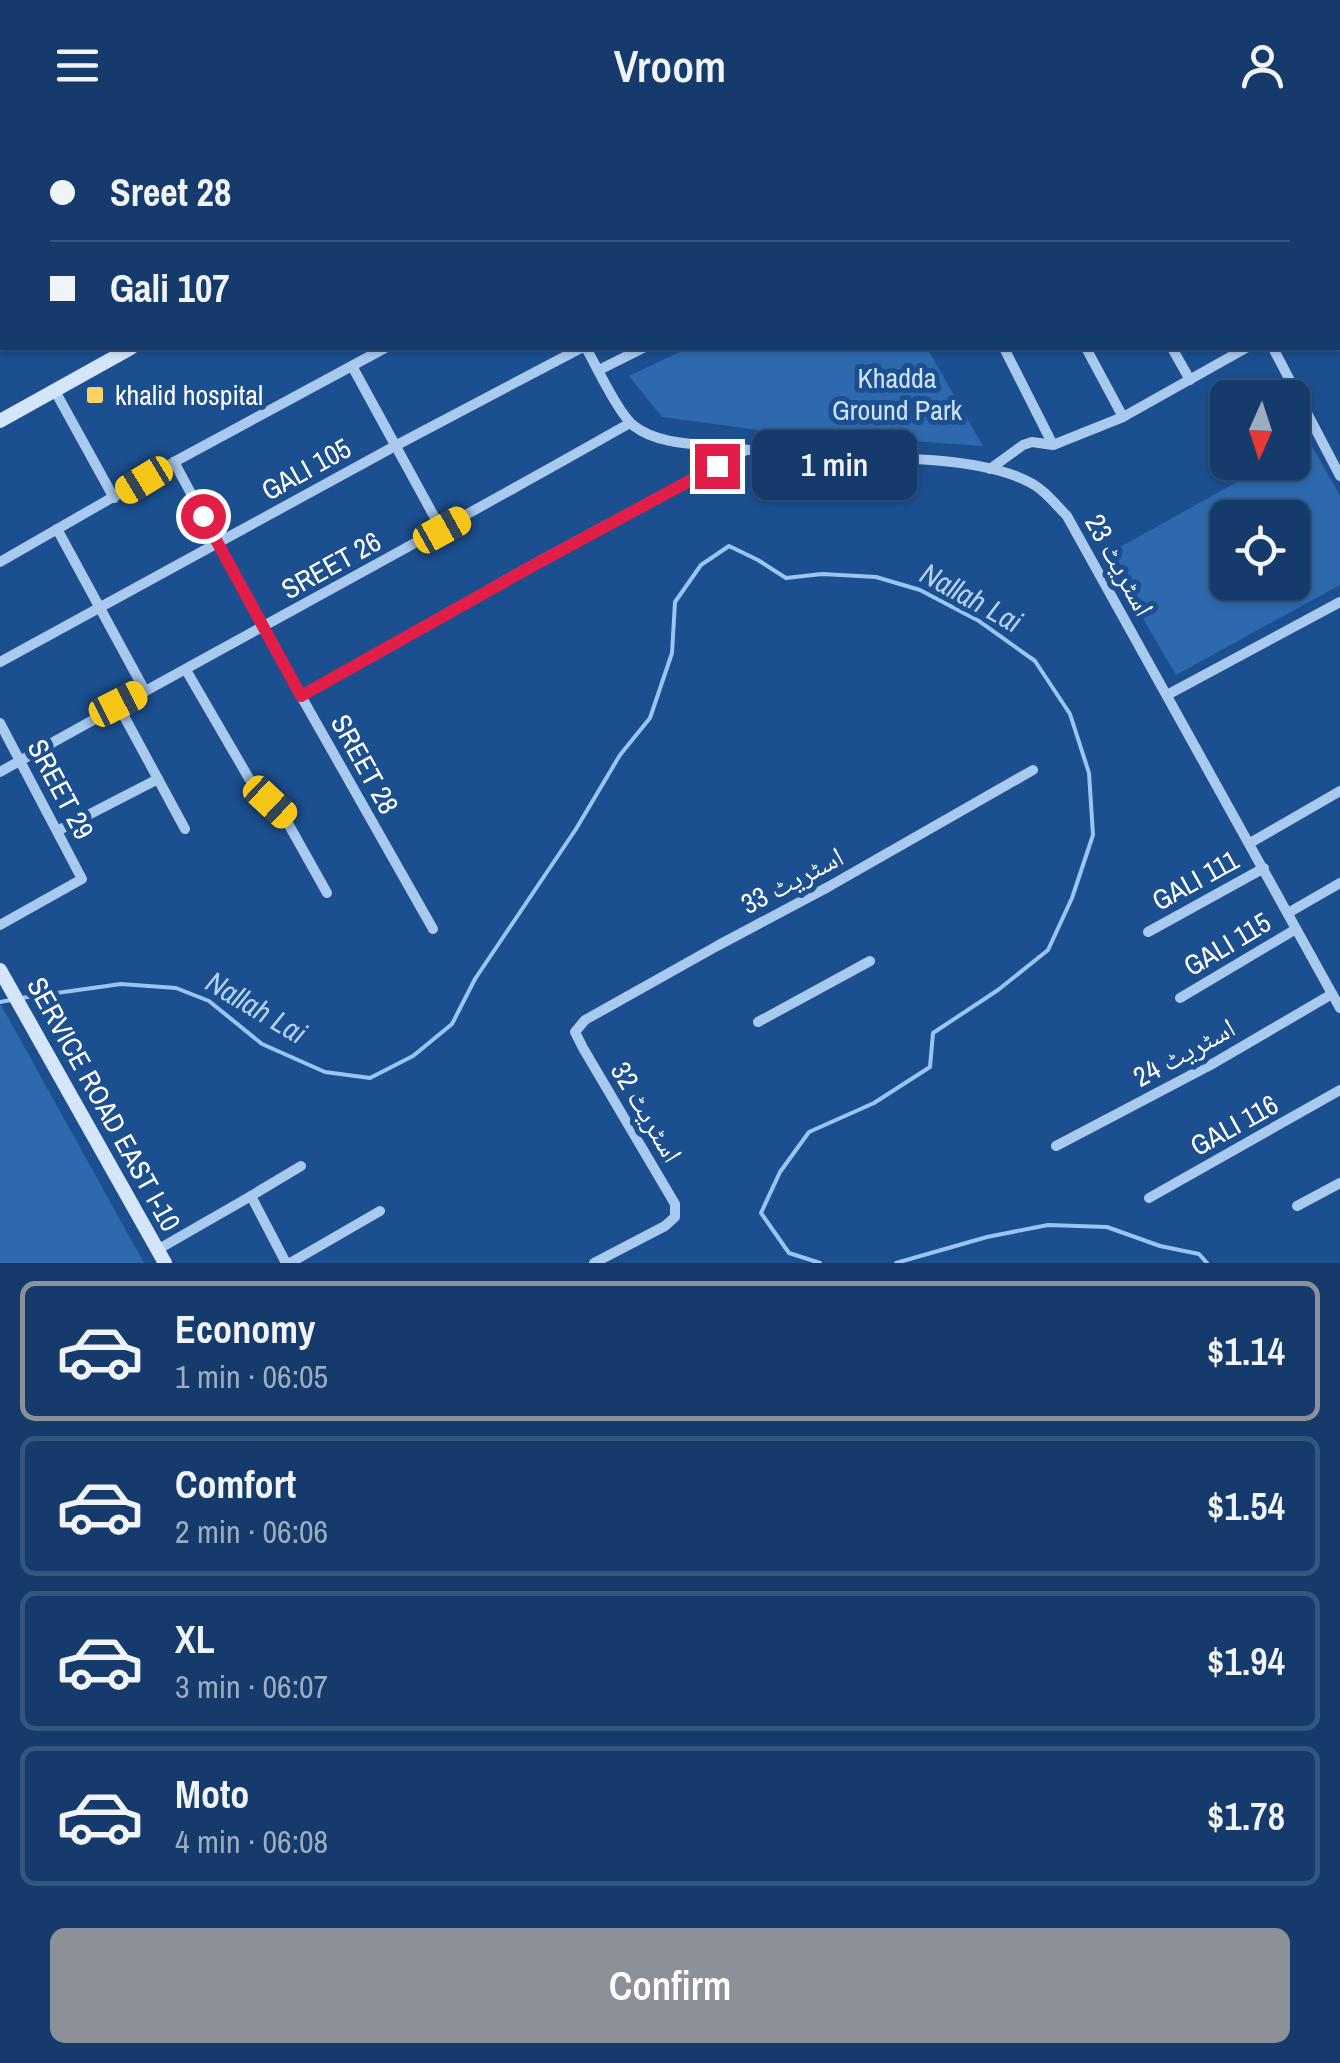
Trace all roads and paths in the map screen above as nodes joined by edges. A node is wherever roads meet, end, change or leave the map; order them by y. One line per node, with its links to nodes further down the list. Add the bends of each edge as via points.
1 (127, 350): 16 (main road)
2 (358, 350): 12 (street)
3 (380, 350): 12 (street)
4 (580, 350): 21 (street, GALI 105)
5 (585, 350): 14 (street)
6 (639, 350): 14 (street)
7 (1005, 350): 20 (street)
8 (1087, 350): 17 (street)
9 (1173, 350): 15 (street)
10 (1242, 350): 15 (street)
11 (1274, 350): 25 (street)
12 (363, 359): 13 (street)
13 (352, 366): 21 (street); 23 (street)
14 (598, 370): 19 (street)
15 (1190, 380): 17 (street)
16 (55, 391): 18 (main road); 26 (street)
17 (1122, 417): 20 (street)
18 (0, 421)
19 (630, 423): 22 (street, اسٹریٹ 23, via 682,443); 28 (street, SREET 26)
20 (1053, 445): 24 (street, via 1024,445)
21 (395, 446): 28 (street); 29 (street, GALI 105)
22 (747, 449): 24 (street, اسٹریٹ 23); 38 (street)
23 (174, 462): 26 (street); 29 (street, SREET 28)
24 (990, 470): 37 (street, اسٹریٹ 23, via 1032,482 1067,516)
25 (1340, 476)
26 (114, 498): 27 (street)
27 (57, 529): 30 (street); 32 (street)
28 (442, 530): 33 (street, SREET 26)
29 (217, 543): 32 (street, GALI 105); 33 (street, SREET 28)
30 (0, 562)
31 (1340, 602): 37 (street)
32 (100, 606): 34 (street, GALI 105); 36 (street)
33 (264, 628): 35 (street, SREET 26); 38 (street, SREET 28)
34 (0, 662)
35 (186, 670): 36 (street, SREET 26); 51 (street, via 254,787 286,818)
36 (145, 691): 39 (street, SREET 26)
37 (1167, 695): 48 (street, اسٹریٹ 23)
38 (301, 696): 55 (street, SREET 28)
39 (118, 704): 41 (street, SREET 26); 44 (street)
40 (0, 723): 41 (street, SREET 29)
41 (20, 760): 43 (street, SREET 26); 47 (street, SREET 29)
42 (1032, 770): 64 (street, اسٹریٹ 33, via 585,1020)
43 (0, 772)
44 (158, 778): 46 (street); 47 (street)
45 (1340, 791): 48 (street)
46 (186, 829)
47 (58, 831): 53 (street, SREET 29, via 80,882)
48 (1250, 843): 49 (street, اسٹریٹ 23)
49 (1264, 868): 52 (street, اسٹریٹ 23); 56 (street, GALI 111)
50 (1340, 883): 52 (street)
51 (327, 893)
52 (1288, 912): 54 (street, اسٹریٹ 23)
53 (0, 925)
54 (1296, 929): 60 (street, اسٹریٹ 23); 61 (street, GALI 115)
55 (433, 930)
56 (1148, 932)
57 (870, 961): 63 (street)
58 (0, 970): 73 (main road, SERVICE ROAD EAST I-10)
59 (1340, 980): 60 (street, اسٹریٹ 24)
60 (1330, 990): 62 (street, اسٹریٹ 23); 66 (street, اسٹریٹ 24, via 1214,1062)
61 (1180, 998)
62 (1340, 1008)
63 (758, 1022)
64 (575, 1032): 75 (street, اسٹریٹ 32, via 676,1216)
65 (1340, 1090): 70 (street, GALI 116)
66 (1056, 1146)
67 (301, 1166): 69 (street)
68 (1340, 1183): 71 (street)
69 (251, 1196): 73 (street); 74 (street)
70 (1149, 1198)
71 (1297, 1206)
72 (380, 1211): 74 (street)
73 (161, 1256)
74 (288, 1263)
75 (594, 1263)

